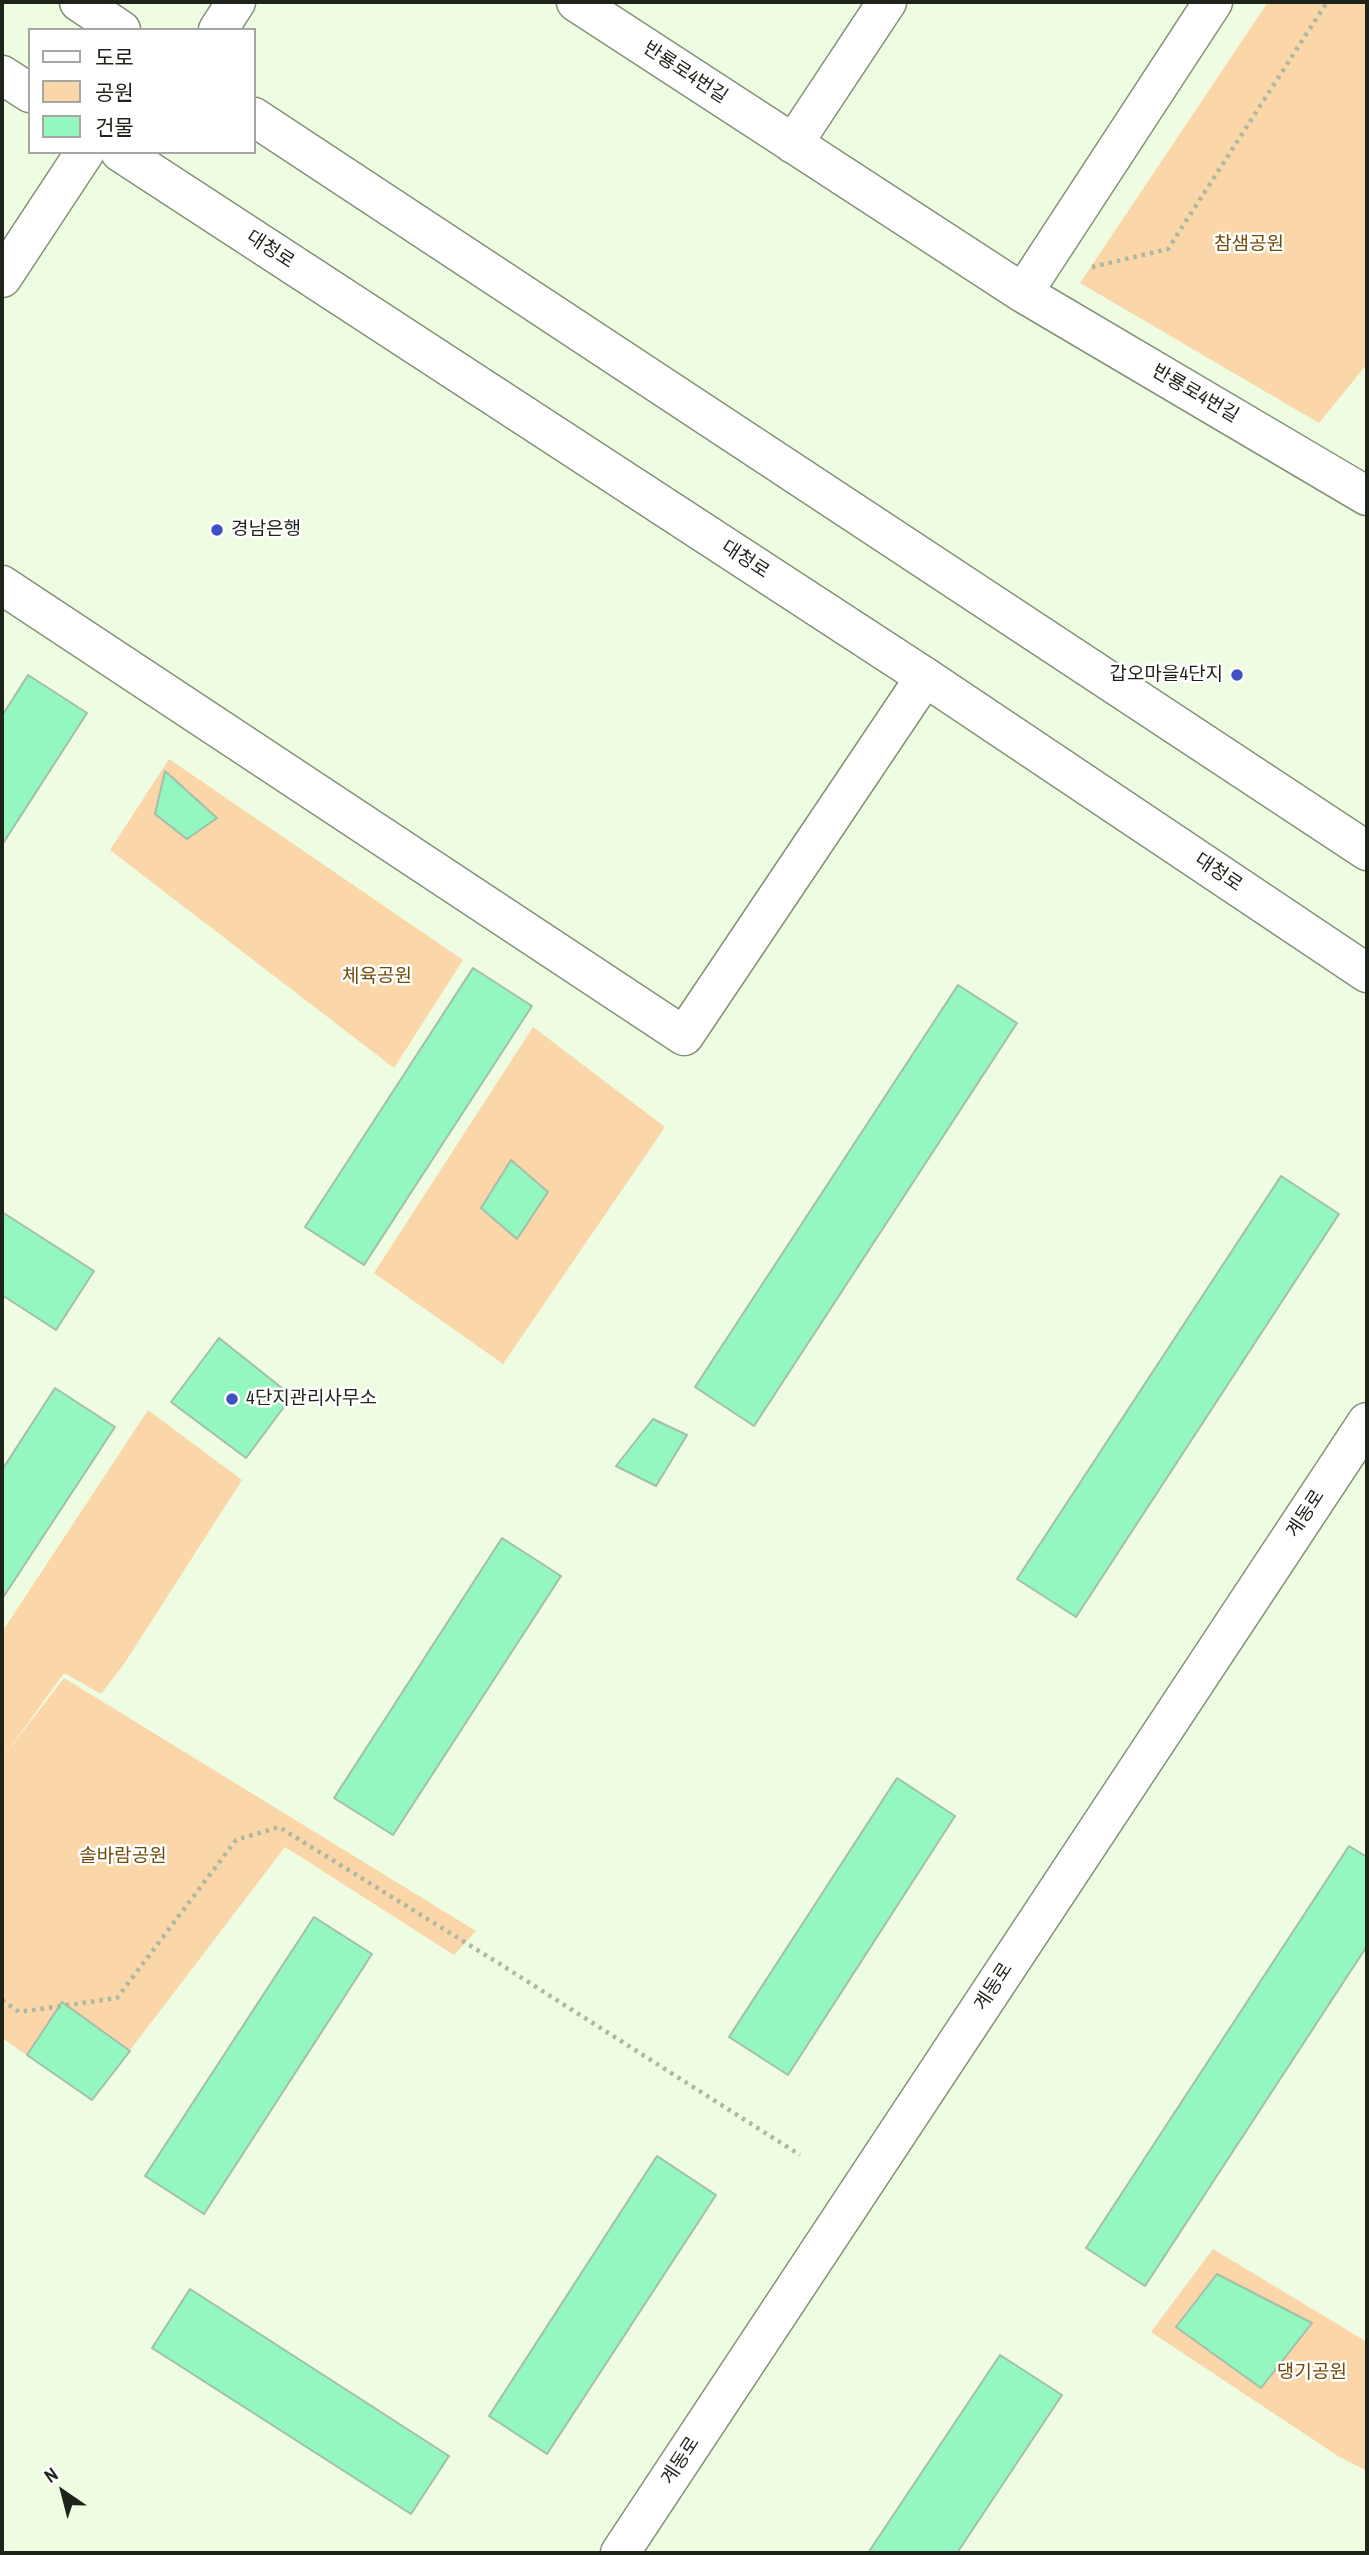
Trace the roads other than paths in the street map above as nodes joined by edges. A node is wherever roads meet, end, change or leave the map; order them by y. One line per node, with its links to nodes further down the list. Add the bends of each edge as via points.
1 (79, 2): 6 (street)
2 (236, 2): 7 (street)
3 (576, 2): 11 (street, 반룡로4번길)
4 (887, 2): 11 (street)
5 (1213, 2): 15 (street)
6 (118, 21)
7 (219, 28)
8 (2, 75): 9 (street)
9 (28, 92)
10 (256, 118): 19 (street)
11 (793, 144): 15 (street, 반룡로4번길)
12 (84, 154): 14 (street)
13 (123, 154): 18 (street, 대청로)
14 (2, 278)
15 (1026, 287): 16 (street, 반룡로4번길)
16 (1367, 496)
17 (2, 585): 18 (street, via 684,1036)
18 (925, 677): 20 (street, 대청로)
19 (1367, 851)
20 (1367, 973)
21 (1367, 1422): 22 (street, 계동로)
22 (620, 2553)

